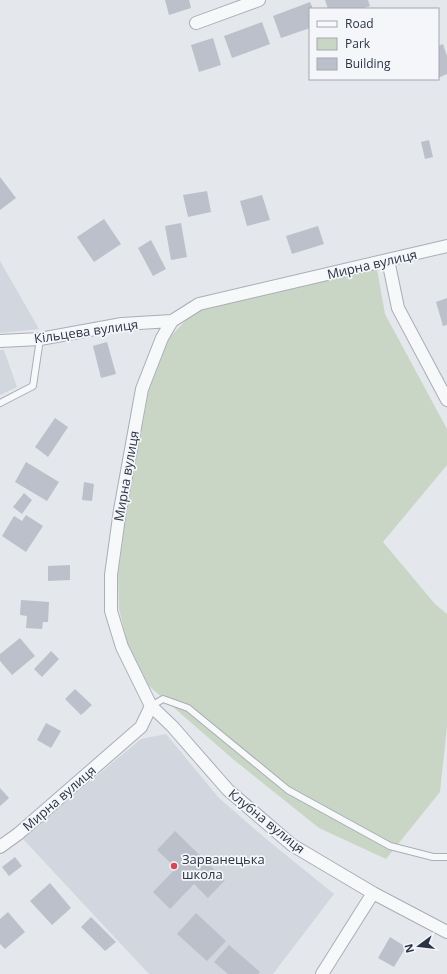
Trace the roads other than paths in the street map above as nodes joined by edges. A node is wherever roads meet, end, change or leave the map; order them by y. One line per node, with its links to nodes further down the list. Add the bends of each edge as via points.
1 (259, 0): 2 (street)
2 (196, 23)
3 (447, 246): 4 (street, Мирна вулиця)
4 (388, 260): 5 (street, Мирна вулиця, via 199,304); 8 (street, via 398,308)
5 (172, 321): 6 (street, Кільцева вулиця, via 122,324); 10 (street, Мирна вулиця, via 162,338 142,389 111,575 111,610 122,647)
6 (40, 339): 7 (street, Кільцева вулиця); 9 (lane, via 33,386)
7 (0, 341)
8 (447, 400)
9 (0, 403)
10 (151, 706): 11 (street, Мирна вулиця, via 141,727); 12 (lane, via 163,699 188,708 288,790 390,846 432,857); 13 (street, Клубна вулиця, via 228,790 292,845)
11 (0, 848)
12 (447, 857)
13 (373, 893): 14 (street, Клубна вулиця); 15 (street)
14 (447, 932)
15 (322, 974)

